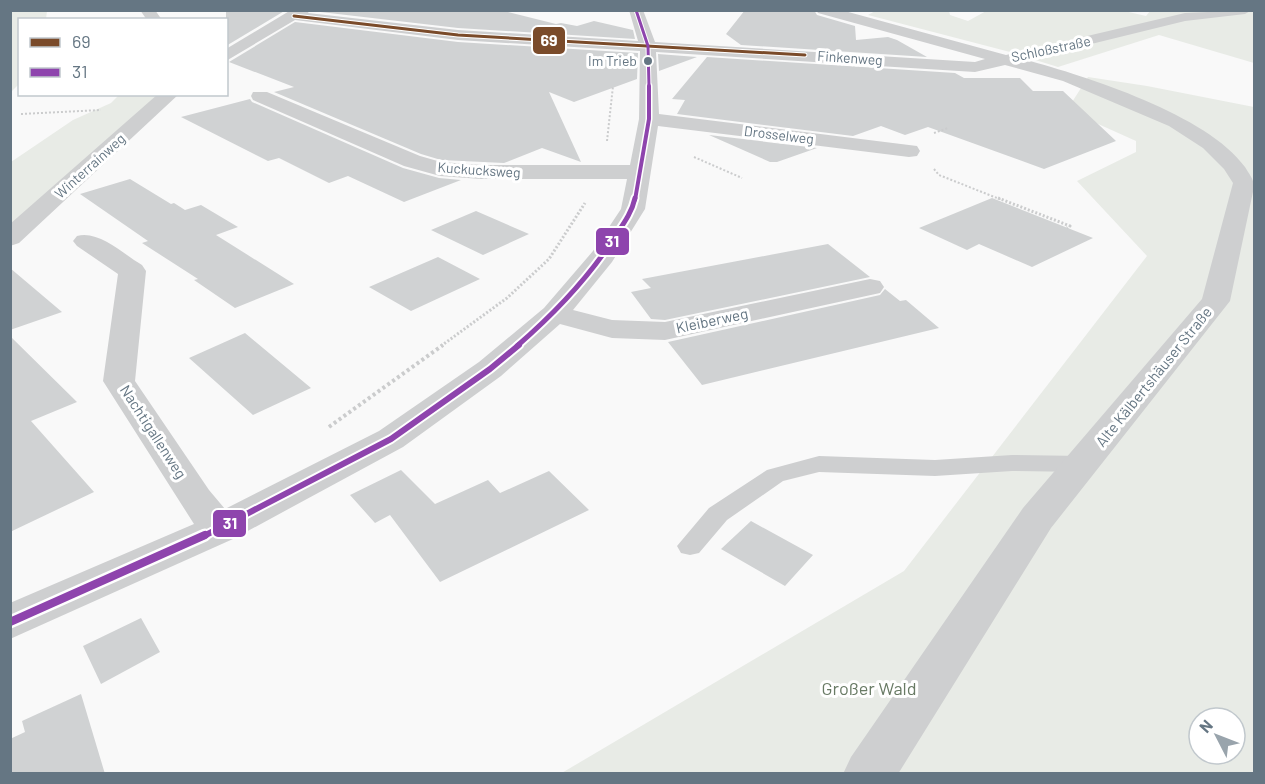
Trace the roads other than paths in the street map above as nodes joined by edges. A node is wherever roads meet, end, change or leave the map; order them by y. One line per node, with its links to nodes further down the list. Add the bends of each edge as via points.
1 (636, 10): 9 (street)
2 (823, 10): 6 (street, Schloßstraße)
3 (868, 10): 6 (street)
4 (1245, 10): 11 (street, Schloßstraße, via 1185,17)
5 (299, 13): 7 (street); 9 (street, Finkenweg, via 458,35)
6 (849, 19): 11 (street, Schloßstraße)
7 (277, 24): 8 (street); 10 (street)
8 (247, 26)
9 (632, 45): 11 (street, Finkenweg, via 975,66); 14 (street)
10 (228, 55)
11 (1010, 60): 20 (street, Alte Kälbertshäuser Straße, via 1069,77 1176,122 1210,144 1244,183 1216,301)
12 (168, 96): 16 (street, Winterrainweg)
13 (260, 96): 14 (street, Kuckucksweg, via 412,161 440,169 601,173)
14 (644, 145): 15 (street, Drosselweg); 19 (street, via 633,208 603,256)
15 (909, 151)
16 (10, 238)
17 (86, 241): 21 (street, Nachtigallenweg, via 132,271 119,381 195,499)
18 (870, 286): 19 (street, Kleiberweg, via 665,331 612,329)
19 (554, 314): 21 (street, via 490,369 391,439)
20 (1083, 464): 22 (lane, via 935,468 819,465 776,475 718,514); 24 (street, Alte Kälbertshäuser Straße, via 1037,518)
21 (219, 529): 23 (street)
22 (690, 546)
23 (10, 622)
24 (869, 774)

